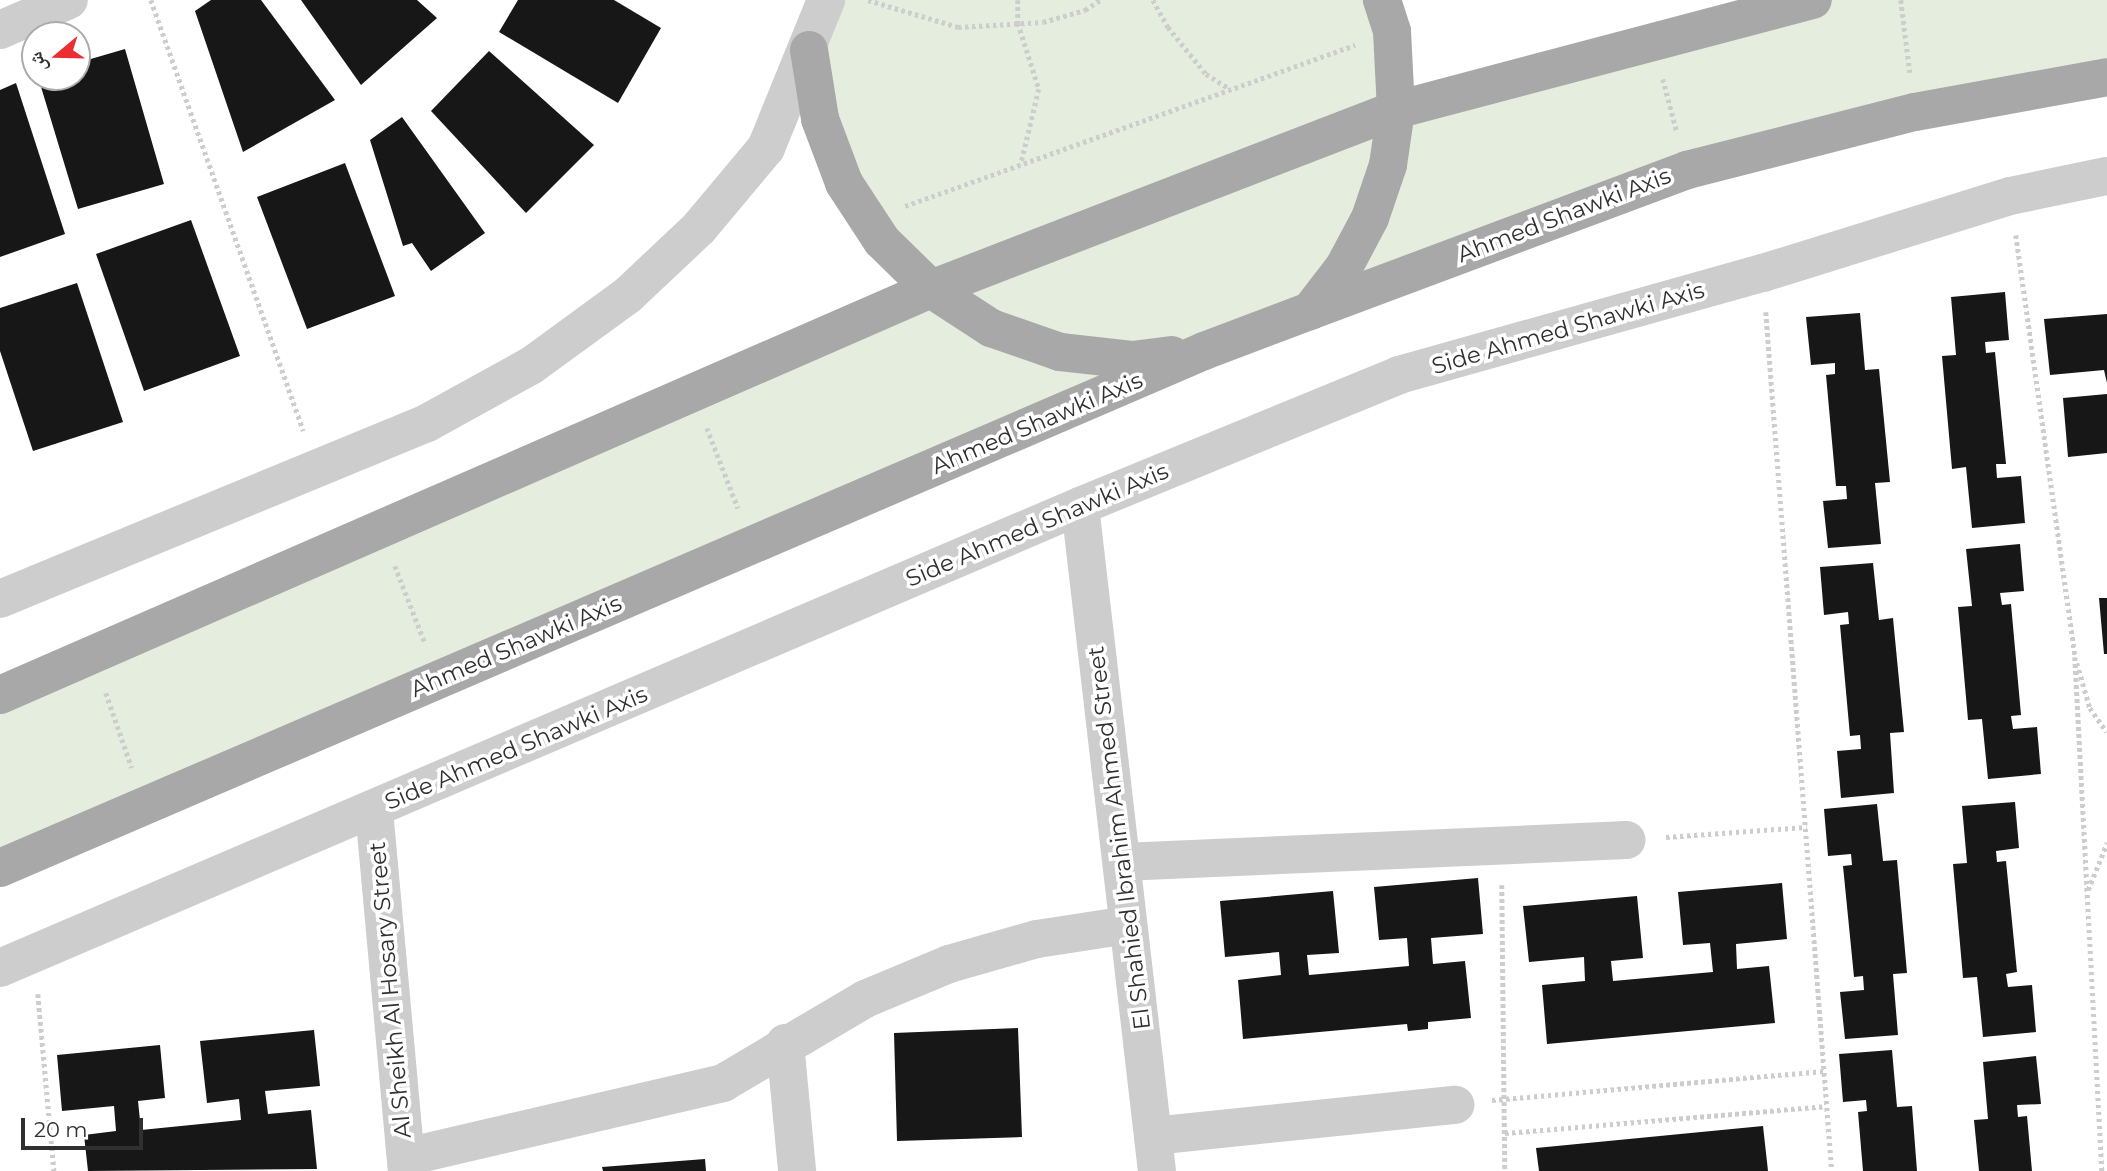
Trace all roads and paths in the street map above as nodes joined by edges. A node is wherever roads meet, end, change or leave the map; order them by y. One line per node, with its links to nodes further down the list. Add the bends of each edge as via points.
1 (69, 0): 12 (street)
2 (151, 0): 29 (path)
3 (826, 0): 14 (street)
4 (868, 0): 11 (path, via 958,27)
5 (1018, 0): 11 (path)
6 (1100, 0): 11 (path, via 1085,10)
7 (1153, 0): 16 (path, via 1168,27 1206,74)
8 (1813, 0): 13 (main road)
9 (1901, 0): 18 (path)
10 (1387, 15): 16 (path); 17 (main road)
11 (1018, 23): 19 (path, via 1039,89)
12 (0, 30)
13 (1652, 39): 17 (main road); 20 (path)
14 (809, 50): 23 (main road, via 820,119 844,183); 29 (street, via 766,148 699,228 628,295 532,365 427,423)
15 (2107, 77): 18 (main road, Ahmed Shawki Axis)
16 (1231, 89): 19 (path)
17 (1396, 110): 25 (main road); 26 (main road, via 1388,165 1370,218 1344,267)
18 (1915, 112): 20 (main road, Ahmed Shawki Axis)
19 (1021, 164): 23 (path)
20 (1687, 170): 26 (main road, Ahmed Shawki Axis)
21 (2107, 176): 22 (street, Side Ahmed Shawki Axis)
22 (2011, 197): 24 (street, Side Ahmed Shawki Axis); 35 (path)
23 (868, 220): 25 (main road, via 882,241)
24 (1763, 273): 30 (street, Side Ahmed Shawki Axis, via 1399,375); 41 (path)
25 (931, 289): 27 (main road, via 992,328 1060,352 1132,359); 28 (main road)
26 (1310, 311): 27 (main road, Ahmed Shawki Axis)
27 (1204, 351): 32 (main road, Ahmed Shawki Axis)
28 (694, 393): 31 (main road); 32 (path)
29 (317, 469): 33 (street)
30 (1080, 506): 40 (street, Side Ahmed Shawki Axis); 45 (street, El Shahied Ibrahim Ahmed Street)
31 (381, 529): 34 (main road); 36 (path)
32 (752, 545): 36 (main road, Ahmed Shawki Axis)
33 (0, 599)
34 (93, 655): 37 (main road); 39 (path)
35 (2075, 657): 38 (path, via 2090,708); 47 (path)
36 (439, 679): 39 (main road, Ahmed Shawki Axis)
37 (0, 695)
38 (2107, 732)
39 (145, 805): 46 (main road, Ahmed Shawki Axis)
40 (374, 810): 49 (street, Side Ahmed Shawki Axis); 58 (street, Al Sheikh Al Hosary Street)
41 (1808, 827): 42 (path); 52 (path)
42 (1627, 840): 44 (street)
43 (2107, 843): 47 (path)
44 (1503, 845): 45 (street); 53 (path)
45 (1122, 862): 48 (street, El Shahied Ibrahim Ahmed Street)
46 (0, 867)
47 (2086, 894): 63 (path)
48 (1128, 925): 51 (street, via 1037,939 950,964 865,999); 57 (street, El Shahied Ibrahim Ahmed Street)
49 (35, 953): 50 (street, Side Ahmed Shawki Axis); 59 (path)
50 (0, 968)
51 (785, 1043): 58 (street, via 723,1083); 60 (street)
52 (1825, 1071): 53 (path); 55 (path)
53 (1501, 1099): 54 (path); 56 (path)
54 (1455, 1105): 57 (street)
55 (1825, 1107): 56 (path); 62 (path)
56 (1505, 1133): 61 (path)
57 (1155, 1154)
58 (407, 1164)
59 (54, 1171)
60 (797, 1171)
61 (1505, 1171)
62 (1832, 1171)
63 (2102, 1171)

